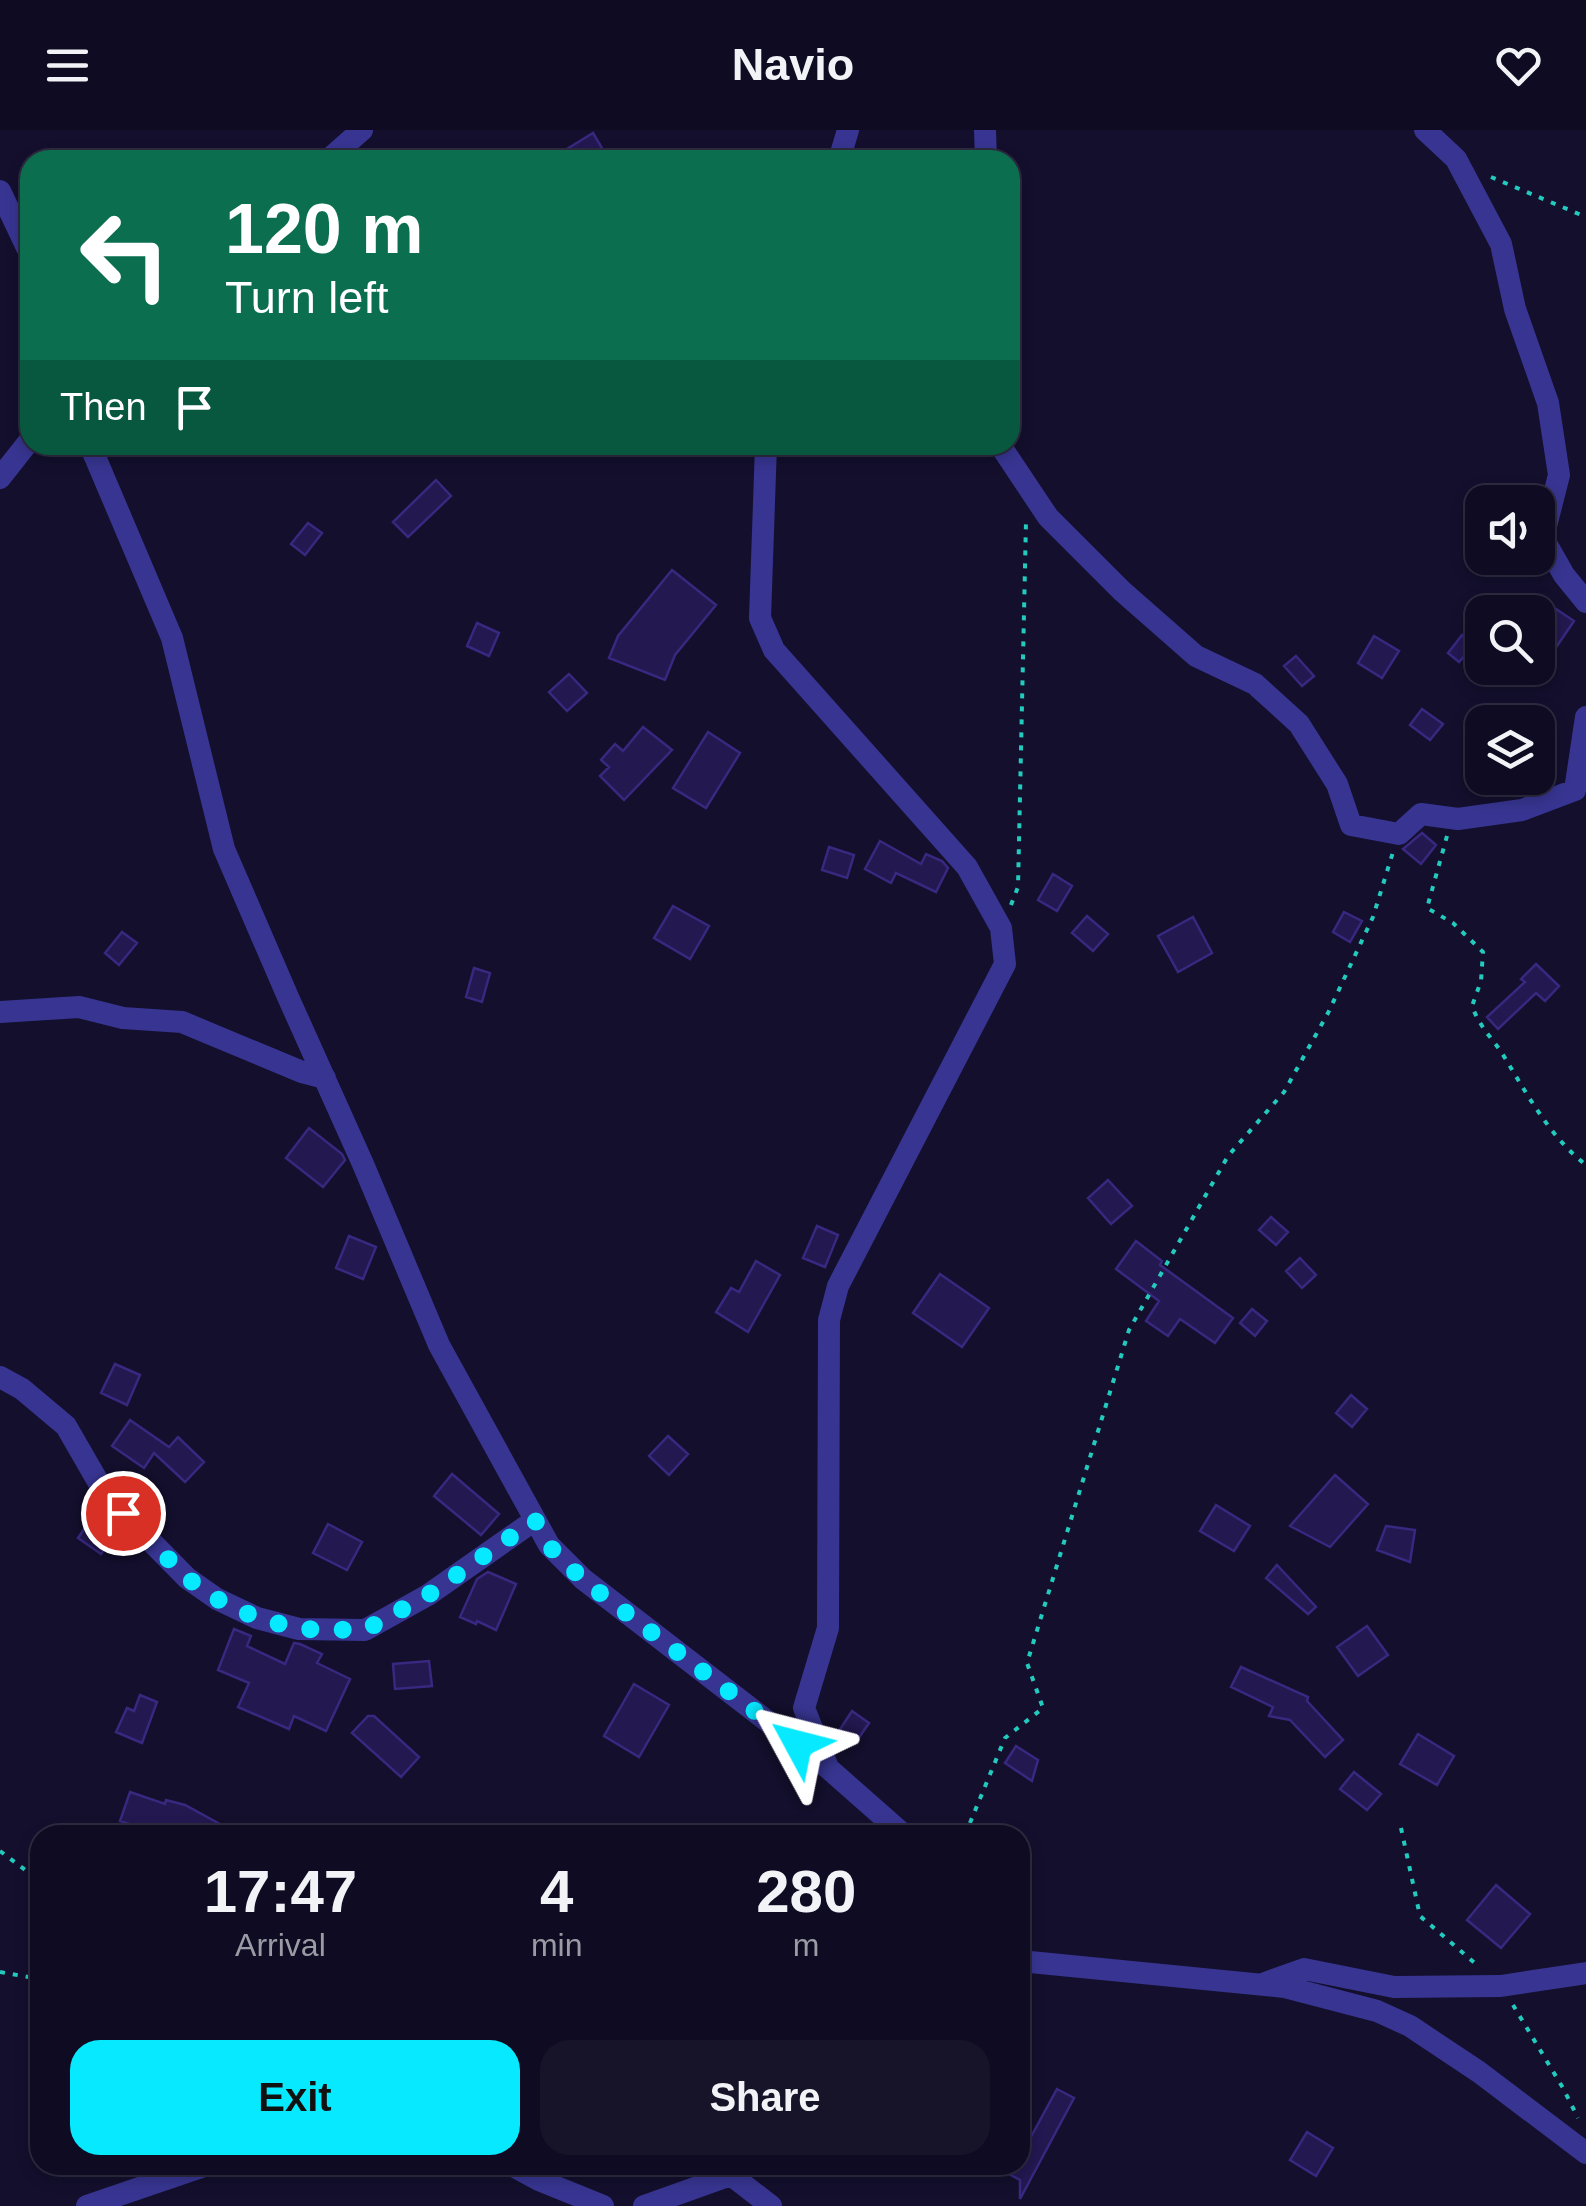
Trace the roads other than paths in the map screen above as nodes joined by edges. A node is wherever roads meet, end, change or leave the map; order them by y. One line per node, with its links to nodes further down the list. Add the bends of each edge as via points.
1 (362, 130): 3 (street)
2 (1425, 130): 11 (street, via 1456,158 1501,244 1514,309 1548,403 1559,475 1542,538)
3 (339, 150)
4 (0, 191): 5 (street)
5 (20, 233)
6 (20, 453): 10 (street)
7 (94, 455): 14 (street, via 172,638 224,849)
8 (766, 455): 17 (street, via 760,618 774,650 967,868 1001,928 1005,964 838,1286 828,1320 828,1628 804,1708)
9 (1007, 455): 12 (street, via 1048,518 1122,590 1196,656 1255,684 1299,724 1337,784 1352,825 1399,834 1421,814 1453,818 1522,810 1574,790)
10 (0, 478)
11 (1586, 602)
12 (1586, 717)
13 (0, 1012): 14 (street, via 79,1007 182,1022)
14 (325, 1078): 16 (street, via 439,1345)
15 (0, 1377): 16 (street, via 66,1426 100,1485 187,1578 257,1618 300,1629 365,1630)
16 (535, 1520): 17 (street, via 549,1546 583,1580)
17 (828, 1768): 18 (street)
18 (893, 1825)
19 (1030, 1962): 21 (street)
20 (1586, 1973): 21 (street, via 1501,1986 1394,1987 1304,1969)
21 (1260, 1984): 22 (street, via 1377,2010 1410,2026)
22 (1586, 2153)
23 (178, 2175): 28 (street)
24 (530, 2175): 29 (street)
25 (727, 2175): 27 (street)
26 (741, 2175): 31 (street)
27 (683, 2199): 30 (street)
28 (87, 2206)
29 (602, 2206)
30 (644, 2206)
31 (771, 2206)

